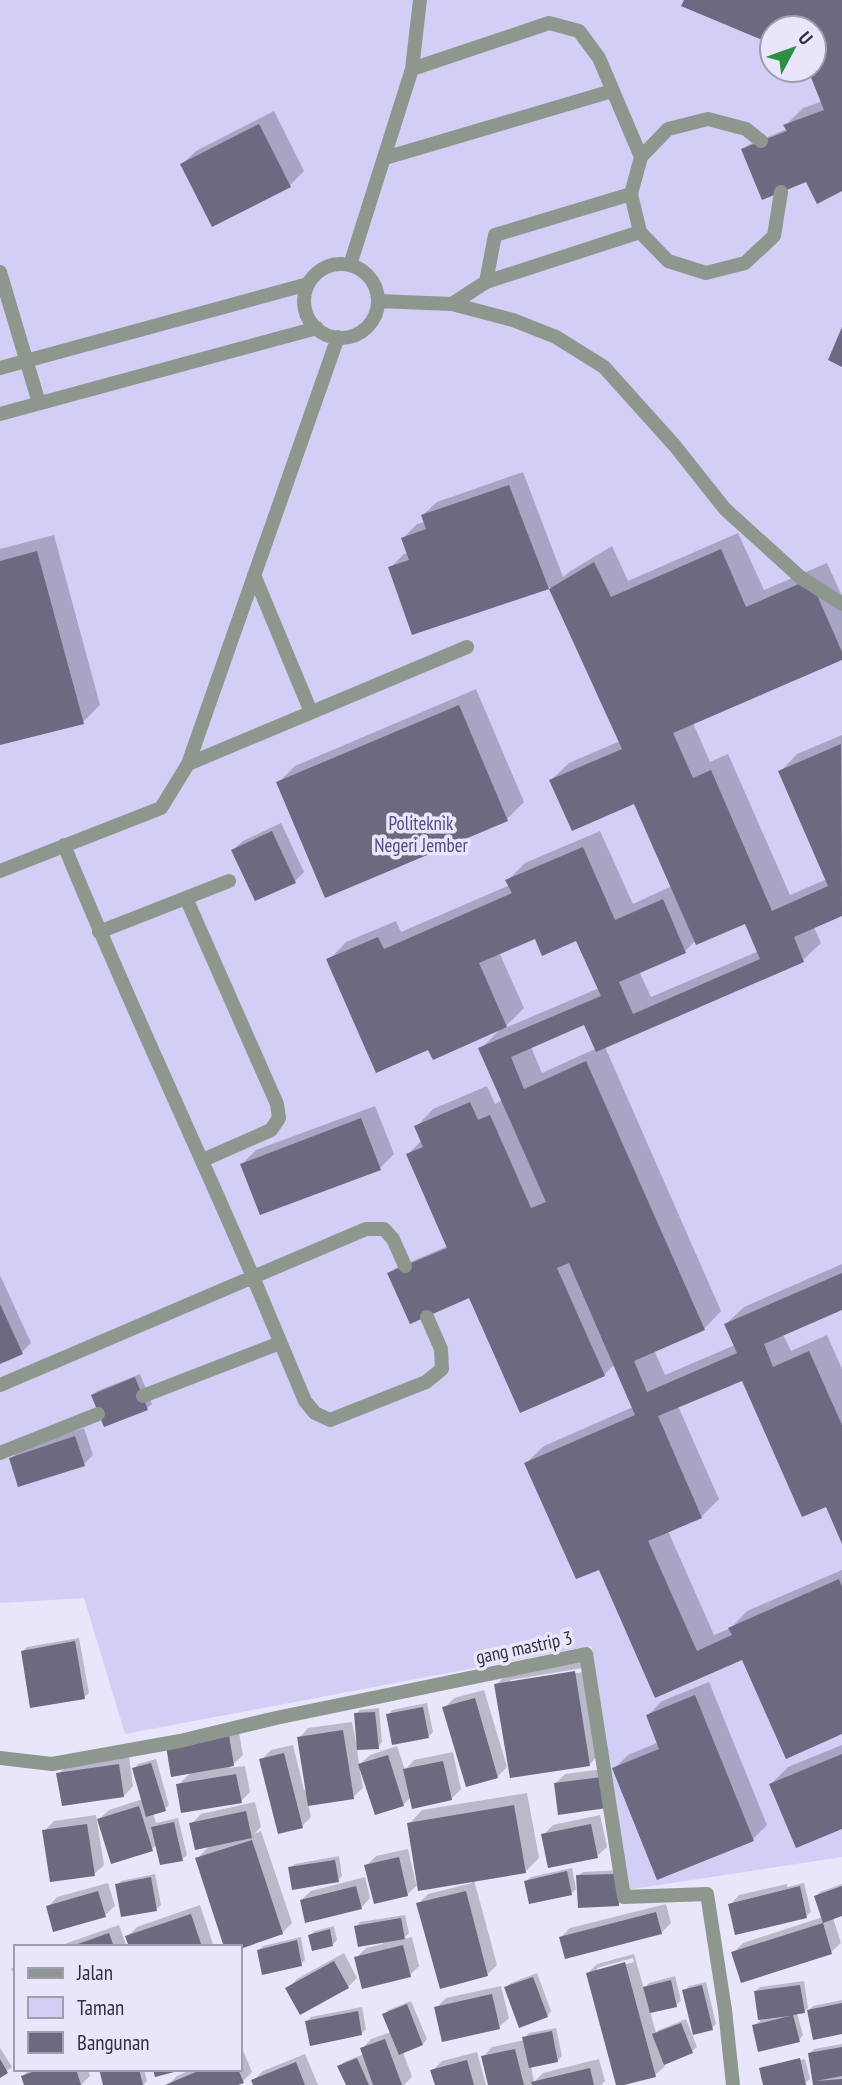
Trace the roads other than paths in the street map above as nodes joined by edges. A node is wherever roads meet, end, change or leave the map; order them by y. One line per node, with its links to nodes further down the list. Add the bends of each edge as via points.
1 (425, 2): 2 (street)
2 (412, 69): 3 (street, via 549,23 579,31 599,58); 5 (street)
3 (612, 91): 5 (street); 6 (street)
4 (761, 141): 6 (street, via 746,129 708,119 668,129)
5 (385, 158): 10 (street)
6 (641, 158): 8 (street)
7 (781, 192): 9 (street, via 774,236 745,263 706,273 668,261)
8 (631, 194): 9 (street); 12 (street, via 495,235)
9 (640, 232): 12 (street)
10 (350, 265): 13 (street, via 325,267); 14 (street, via 370,278)
11 (0, 272): 18 (street)
12 (486, 282): 15 (street)
13 (308, 284): 16 (street, via 305,307); 18 (street)
14 (378, 301): 15 (street); 17 (street, via 370,324 351,337)
15 (452, 304): 23 (street, via 555,337 604,368 725,509 800,577)
16 (317, 328): 17 (street); 20 (street)
17 (338, 337): 22 (street)
18 (27, 360): 19 (street); 20 (street)
19 (0, 368)
20 (39, 403): 21 (street)
21 (0, 414)
22 (254, 575): 25 (street); 26 (street)
23 (842, 604)
24 (467, 647): 25 (street)
25 (311, 712): 26 (street)
26 (188, 764): 27 (street, via 161,808)
27 (64, 845): 28 (street); 31 (street)
28 (0, 871)
29 (229, 881): 30 (street)
30 (186, 898): 31 (street); 32 (street, via 277,1104 279,1118 271,1130)
31 (99, 932): 32 (street)
32 (203, 1160): 34 (street)
33 (405, 1266): 34 (street, via 384,1229 366,1229)
34 (253, 1277): 36 (street); 37 (street)
35 (426, 1317): 36 (street, via 441,1349 442,1369 426,1382 330,1420 315,1413 305,1401)
36 (280, 1343): 38 (street)
37 (0, 1385)
38 (143, 1396)
39 (98, 1414): 40 (street)
40 (0, 1453)
41 (0, 1758): 42 (street, gang mastrip 3, via 52,1764 586,1654 624,1897 707,1894)
42 (733, 2085)

